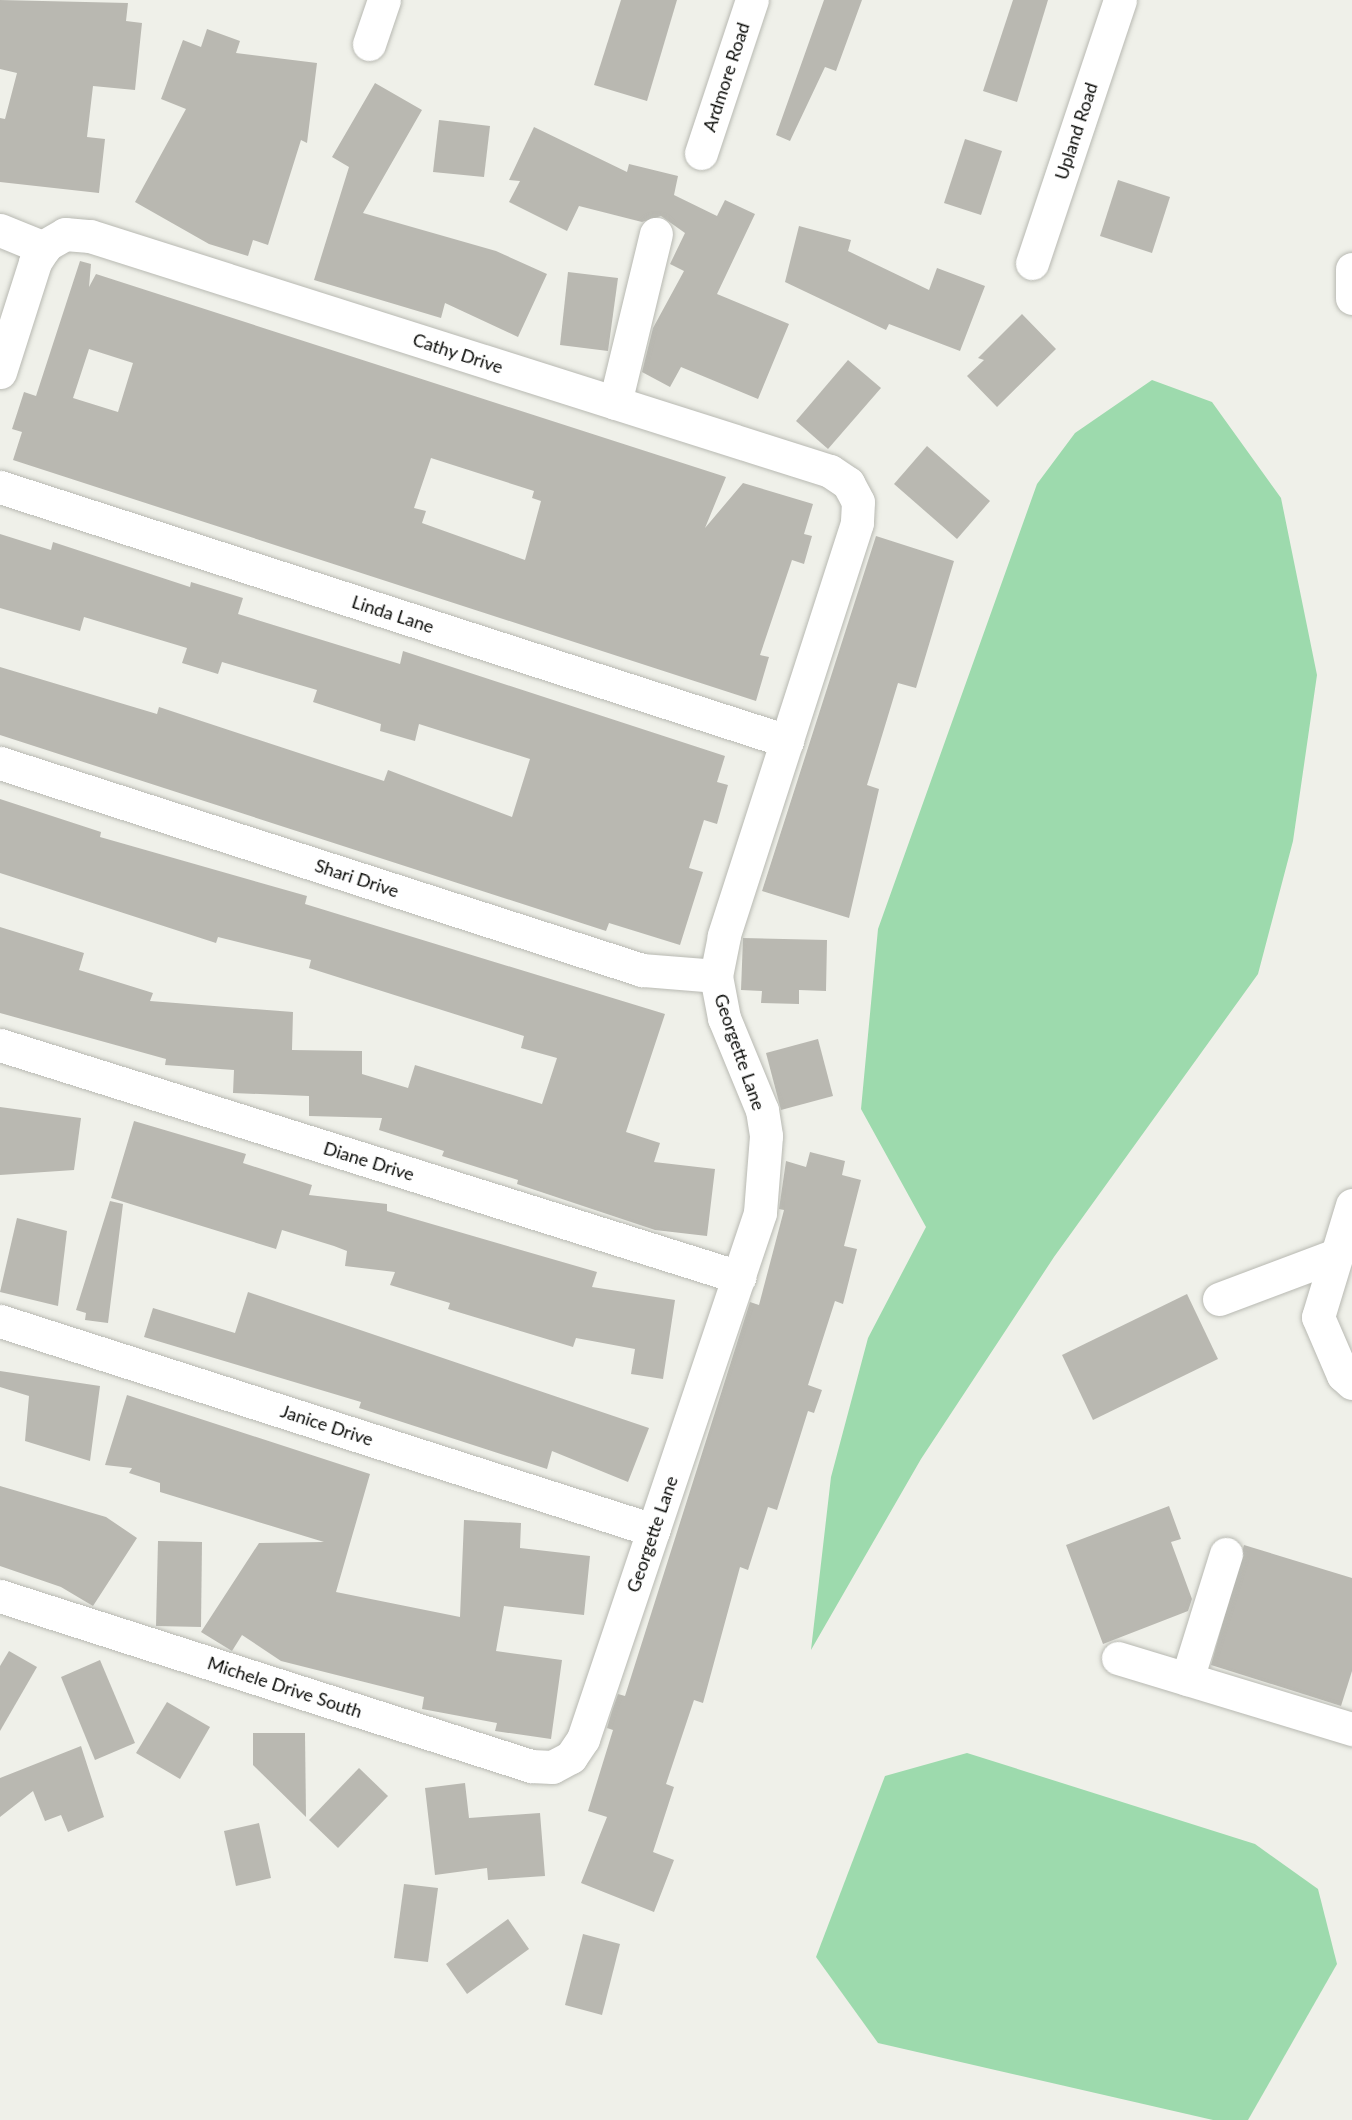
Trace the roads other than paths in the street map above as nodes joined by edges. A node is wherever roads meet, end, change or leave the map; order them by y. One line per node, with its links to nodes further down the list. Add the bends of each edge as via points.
1 (384, 0): 4 (street)
2 (752, 0): 5 (street, Ardmore Road)
3 (1120, 0): 9 (street, Upland Road)
4 (369, 44)
5 (701, 153)
6 (0, 230): 8 (street, Cathy Drive)
7 (656, 234): 13 (street)
8 (55, 241): 12 (street); 13 (street, Cathy Drive, via 90,236)
9 (1032, 263)
10 (1352, 269): 11 (street)
11 (1352, 298)
12 (0, 372)
13 (615, 403): 14 (street, Cathy Drive, via 830,471)
14 (848, 483): 16 (street, Georgette Lane, via 858,502 857,523)
15 (0, 487): 16 (street, Linda Lane)
16 (787, 741): 18 (street, Georgette Lane, via 724,936)
17 (0, 763): 18 (street, Shari Drive, via 642,970)
18 (716, 976): 22 (street, Georgette Lane, via 724,1018 755,1085 765,1136 760,1213)
19 (0, 1045): 22 (street, Diane Drive)
20 (1352, 1205): 21 (street)
21 (1335, 1255): 23 (street); 24 (street)
22 (739, 1277): 27 (street, Georgette Lane)
23 (1337, 1292): 26 (street, via 1318,1317 1343,1375)
24 (1219, 1299)
25 (0, 1321): 27 (street, Janice Drive)
26 (1352, 1383)
27 (653, 1530): 33 (street, Georgette Lane, via 583,1739)
28 (1226, 1554): 31 (street)
29 (0, 1596): 33 (street, Michele Drive South, via 531,1766 552,1767)
30 (1118, 1658): 31 (street)
31 (1187, 1679): 32 (street)
32 (1352, 1729)
33 (571, 1757)

